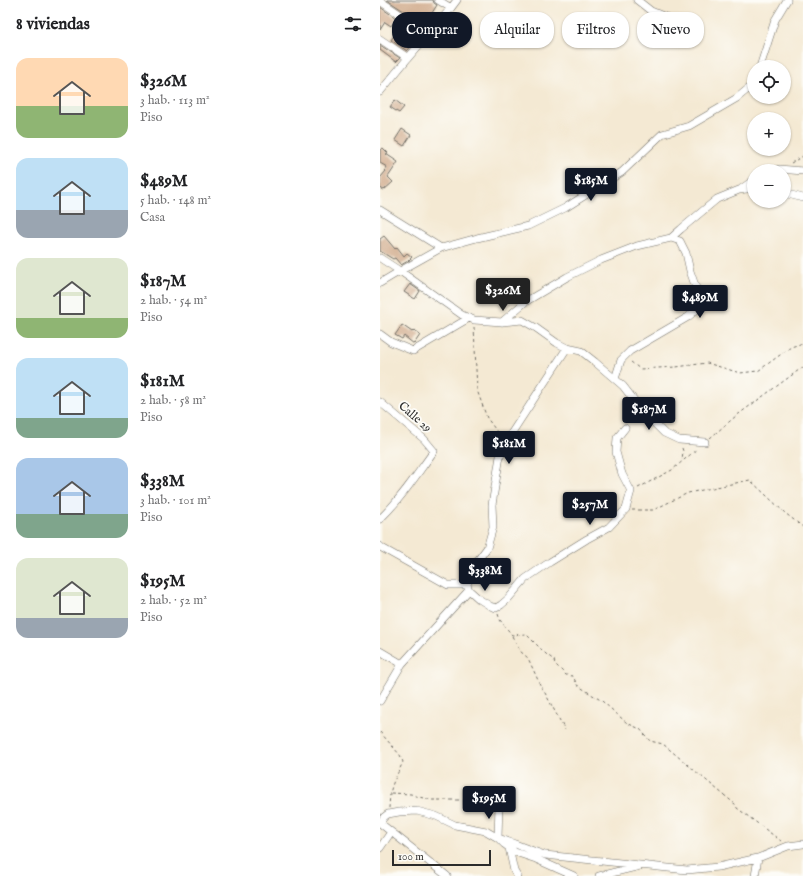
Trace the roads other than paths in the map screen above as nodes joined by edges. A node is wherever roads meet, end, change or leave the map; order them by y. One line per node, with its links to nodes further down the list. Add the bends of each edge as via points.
1 (438, 0): 6 (street)
2 (457, 0): 6 (street)
3 (637, 0): 9 (street)
4 (787, 0): 13 (street, via 775,20)
5 (380, 1): 7 (street)
6 (451, 8): 8 (street)
7 (396, 12)
8 (448, 12)
9 (653, 12)
10 (380, 39): 12 (street)
11 (417, 48): 12 (street)
12 (408, 58): 14 (street)
13 (762, 60)
14 (381, 89)
15 (747, 90): 25 (street, via 689,126 662,134 622,172 565,208 528,226)
16 (791, 170): 17 (street)
17 (803, 171)
18 (747, 185): 20 (street)
19 (747, 189): 20 (street)
20 (739, 190): 24 (street, via 717,199)
21 (791, 194): 22 (street)
22 (803, 198)
23 (380, 210): 25 (street)
24 (671, 238): 30 (street, via 637,246 601,260 524,302); 33 (street, via 680,241 686,254 696,288 698,302 695,311 688,318 630,351 621,360)
25 (441, 248): 27 (street)
26 (380, 258): 27 (street)
27 (400, 271): 28 (street); 29 (street)
28 (380, 283)
29 (471, 319): 30 (street); 31 (street, via 413,350 391,342)
30 (502, 322): 32 (street, via 522,320)
31 (380, 334)
32 (567, 348): 33 (street, via 581,352); 39 (street, via 505,443 500,456 492,505 493,527 487,548 470,574)
33 (615, 379): 36 (street, via 664,433 679,440)
34 (380, 402): 37 (street, Calle 29, via 424,439 434,451)
35 (625, 428): 39 (street, via 617,438 616,452 622,474 631,491 626,510 609,527 526,579 496,608 479,599)
36 (705, 442)
37 (380, 519)
38 (380, 546): 39 (street, via 448,585)
39 (468, 587): 41 (street)
40 (380, 651): 41 (street)
41 (402, 664): 42 (street)
42 (380, 701)
43 (467, 802): 46 (street, via 500,804)
44 (380, 823): 45 (street); 46 (street, via 388,814 417,811 455,825 486,831)
45 (391, 832): 48 (street); 52 (street)
46 (498, 838): 49 (street); 51 (street, via 545,855)
47 (803, 844): 50 (street, via 788,846)
48 (380, 848)
49 (509, 848): 53 (street); 54 (street)
50 (758, 858): 51 (street, via 718,867 687,870); 56 (street)
51 (643, 865): 55 (street)
52 (447, 876)
53 (517, 876)
54 (574, 876)
55 (599, 876)
56 (755, 876)

